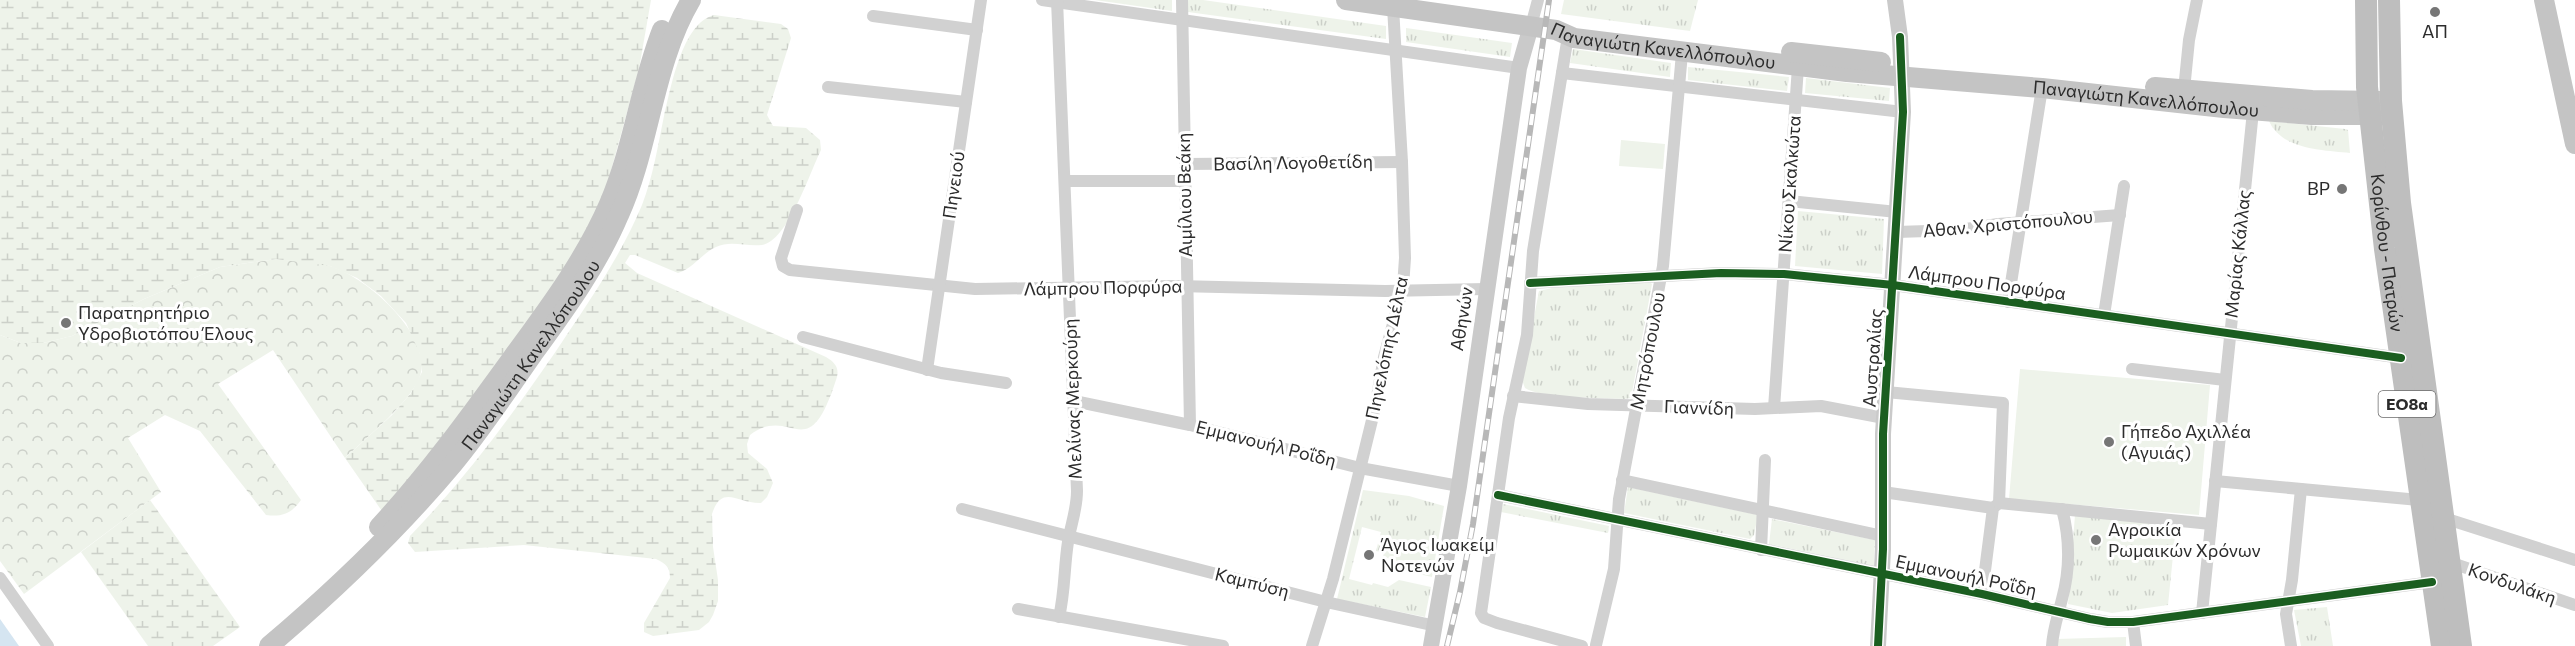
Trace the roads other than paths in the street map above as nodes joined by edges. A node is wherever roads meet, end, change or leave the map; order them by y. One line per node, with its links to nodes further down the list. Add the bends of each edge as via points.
1 (676, 0): 109 (main road, Παναγιώτη Κανελλόπουλου, via 655,50 615,189 578,263 430,468)
2 (691, 0): 109 (main road, Παναγιώτη Κανελλόπουλου, via 670,48 621,213 580,285 444,475 361,566)
3 (981, 0): 18 (street, Πηνειού)
4 (1042, 0): 13 (street)
5 (1182, 0): 16 (street, Αιμίλιου Βεάκη)
6 (1346, 0): 14 (main road)
7 (1538, 0): 17 (street, Αθηνών)
8 (1895, 0): 24 (street, Αυστραλίας)
9 (2198, 0): 29 (street)
10 (2366, 0): 32 (highway, Κορίνθου - Πατρών / ΕΟ8α)
11 (2389, 0): 32 (highway, Κορίνθου - Πατρών / ΕΟ8α)
12 (2544, 0): 35 (main road)
13 (1058, 1): 16 (street); 39 (street, Μελίνας Μερκούρη)
14 (1393, 7): 17 (main road); 20 (street, Πηνελόπης Δέλτα)
15 (873, 16): 18 (street)
16 (1182, 20): 20 (street); 38 (street, Αιμίλιου Βεάκη)
17 (1531, 26): 19 (main road); 23 (street, Αθηνών)
18 (977, 30): 31 (street, Πηνειού)
19 (1562, 33): 21 (main road, Παναγιώτη Κανελλόπουλου); 24 (main road, Παναγιώτη Κανελλόπουλου, via 1577,27); 25 (street)
20 (1397, 51): 23 (street); 37 (street, Πηνελόπης Δέλτα)
21 (1682, 53): 22 (main road, Παναγιώτη Κανελλόπουλου); 27 (street, Μητρόπουλου)
22 (1798, 67): 24 (main road, Παναγιώτη Κανελλόπουλου); 30 (street, Νίκου Σκαλκώτα)
23 (1519, 68): 55 (street, Αθηνών)
24 (1902, 71): 28 (main road, Παναγιώτη Κανελλόπουλου); 29 (main road, Παναγιώτη Κανελλόπουλου); 34 (street, Αυστραλίας)
25 (1562, 73): 27 (street); 50 (street)
26 (828, 87): 31 (street)
27 (1680, 87): 30 (street); 49 (street, Μητρόπουλου)
28 (2042, 87): 33 (main road, Παναγιώτη Κανελλόπουλου); 46 (street)
29 (2184, 90): 32 (main road, Παναγιώτη Κανελλόπουλου)
30 (1796, 100): 34 (street); 42 (street, Νίκου Σκαλκώτα)
31 (966, 102): 53 (street, Πηνειού)
32 (2380, 108): 33 (main road, Παναγιώτη Κανελλόπουλου, via 2312,115); 61 (highway, Κορίνθου - Πατρών / ΕΟ8α, via 2385,249); 86 (highway, Κορίνθου - Πατρών / ΕΟ8α, via 2400,203)
33 (2253, 111): 59 (street, Μαρίας Κάλλας)
34 (1903, 112): 44 (street, Αυστραλίας)
35 (2573, 122): 36 (main road)
36 (2575, 144)
37 (1402, 162): 38 (street, Βασίλη Λογοθετίδη); 56 (street, Πηνελόπης Δέλτα)
38 (1185, 164): 40 (street, Αιμίλιου Βεάκη)
39 (1065, 181): 40 (street); 54 (street, Μελίνας Μερκούρη)
40 (1185, 181): 52 (street, Αιμίλιου Βεάκη)
41 (2124, 186): 45 (street)
42 (1789, 201): 44 (street); 48 (street, Νίκου Σκαλκώτα)
43 (797, 210): 53 (street, Λάμπρου Πορφύρα, via 781,258 785,268)
44 (1897, 212): 47 (street, Αυστραλίας)
45 (2120, 215): 46 (street, Αθαν. Χριστόπουλου); 58 (street)
46 (2019, 222): 47 (street, Αθαν. Χριστόπουλου, via 1960,230); 57 (street)
47 (1896, 232): 51 (street, Αυστραλίας)
48 (1784, 274): 49 (street, Λάμπρου Πορφύρα); 51 (street, Λάμπρου Πορφύρα); 70 (street, Νίκου Σκαλκώτα)
49 (1662, 275): 50 (street, Λάμπρου Πορφύρα); 69 (street, Μητρόπουλου)
50 (1530, 283): 67 (street, via 1527,335)
51 (1893, 285): 57 (street, Λάμπρου Πορφύρα); 66 (street, Αυστραλίας)
52 (1187, 286): 54 (street, Λάμπρου Πορφύρα); 56 (street, Λάμπρου Πορφύρα); 72 (street, Αιμίλιου Βεάκη)
53 (939, 287): 54 (street, Λάμπρου Πορφύρα); 63 (street, Πηνειού)
54 (1068, 288): 68 (street, Μελίνας Μερκούρη)
55 (1486, 289): 56 (street, Λάμπρου Πορφύρα); 77 (street, Αθηνών)
56 (1402, 291): 74 (street, Πηνελόπης Δέλτα)
57 (2008, 302): 58 (street, Λάμπρου Πορφύρα)
58 (2104, 315): 59 (street, Λάμπρου Πορφύρα)
59 (2230, 332): 61 (street, Λάμπρου Πορφύρα); 64 (street, Μαρίας Κάλλας)
60 (803, 337): 63 (street)
61 (2401, 358): 81 (highway, Κορίνθου - Πατρών / ΕΟ8α)
62 (2132, 369): 64 (street)
63 (927, 370): 65 (street)
64 (2225, 380): 76 (street, Μαρίας Κάλλας)
65 (1006, 383)
66 (1886, 392): 71 (street, Αυστραλίας); 82 (street, via 2003,403)
67 (1514, 396): 69 (street, Γιαννίδη); 80 (street)
68 (1074, 401): 72 (street, Εμμανουήλ Ροΐδη); 89 (street, Μελίνας Μερκούρη, via 1077,498)
69 (1637, 405): 70 (street, Γιαννίδη); 75 (street, Μητρόπουλου)
70 (1774, 408): 71 (street, Γιαννίδη, via 1821,406)
71 (1884, 418): 79 (street, Αυστραλίας)
72 (1190, 425): 74 (street, Εμμανουήλ Ροΐδη)
73 (1765, 460): 85 (street)
74 (1360, 468): 77 (street, Εμμανουήλ Ροΐδη); 99 (street, Πηνελόπης Δέλτα)
75 (1622, 480): 85 (street); 87 (street, Μητρόπουλου)
76 (2215, 482): 78 (street); 88 (street, Μαρίας Κάλλας)
77 (1458, 486): 106 (street, Αθηνών)
78 (2301, 489): 81 (street); 98 (street)
79 (1883, 492): 82 (street); 90 (street, Αυστραλίας)
80 (1498, 495): 87 (street, Εμμανουήλ Ροΐδη); 113 (street, via 1482,616)
81 (2419, 500): 96 (highway, Κορίνθου - Πατρών / ΕΟ8α)
82 (1996, 506): 84 (street); 97 (street)
83 (962, 509): 89 (street, Καμπύση)
84 (2062, 509): 88 (street); 102 (street, via 2068,554)
85 (1764, 510): 90 (street); 91 (street)
86 (2444, 518): 92 (street); 93 (highway, Κορίνθου - Πατρών / ΕΟ8α)
87 (1618, 520): 91 (street, Εμμανουήλ Ροΐδη); 114 (street, Μητρόπουλου, via 1614,568)
88 (2211, 524): 103 (street, Μαρίας Κάλλας)
89 (1069, 536): 99 (street, Καμπύση); 104 (street, Μελίνας Μερκούρη)
90 (1883, 536): 94 (street, Αυστραλίας)
91 (1761, 550): 94 (street, Εμμανουήλ Ροΐδη)
92 (2575, 560)
93 (2449, 562): 100 (street, Κονδυλάκη); 120 (highway, Κορίνθου - Πατρών / ΕΟ8α)
94 (1882, 574): 97 (street, Εμμανουήλ Ροΐδη); 115 (street, Αυστραλίας)
95 (0, 578): 108 (street)
96 (2432, 582): 98 (street, Εμμανουήλ Ροΐδη); 119 (highway, Κορίνθου - Πατρών / ΕΟ8α)
97 (1982, 594): 102 (street, Εμμανουήλ Ροΐδη)
98 (2288, 601): 103 (street, Εμμανουήλ Ροΐδη); 118 (street, via 2286,621)
99 (1326, 602): 106 (street, Καμπύση); 111 (street, Πηνελόπης Δέλτα)
100 (2575, 605)
101 (1018, 609): 104 (street)
102 (2058, 611): 105 (street, Εμμανουήλ Ροΐδη, via 2108,622); 116 (street)
103 (2202, 613): 105 (street, Εμμανουήλ Ροΐδη)
104 (1059, 617): 107 (street)
105 (2133, 622): 117 (street)
106 (1436, 626): 112 (street, Αθηνών)
107 (1155, 640): 110 (street)
108 (48, 646)
109 (268, 646)
110 (1223, 646)
111 (1312, 646)
112 (1431, 646)
113 (1582, 646)
114 (1597, 646)
115 (1878, 646)
116 (2052, 646)
117 (2136, 646)
118 (2291, 646)
119 (2442, 646)
120 (2461, 646)

